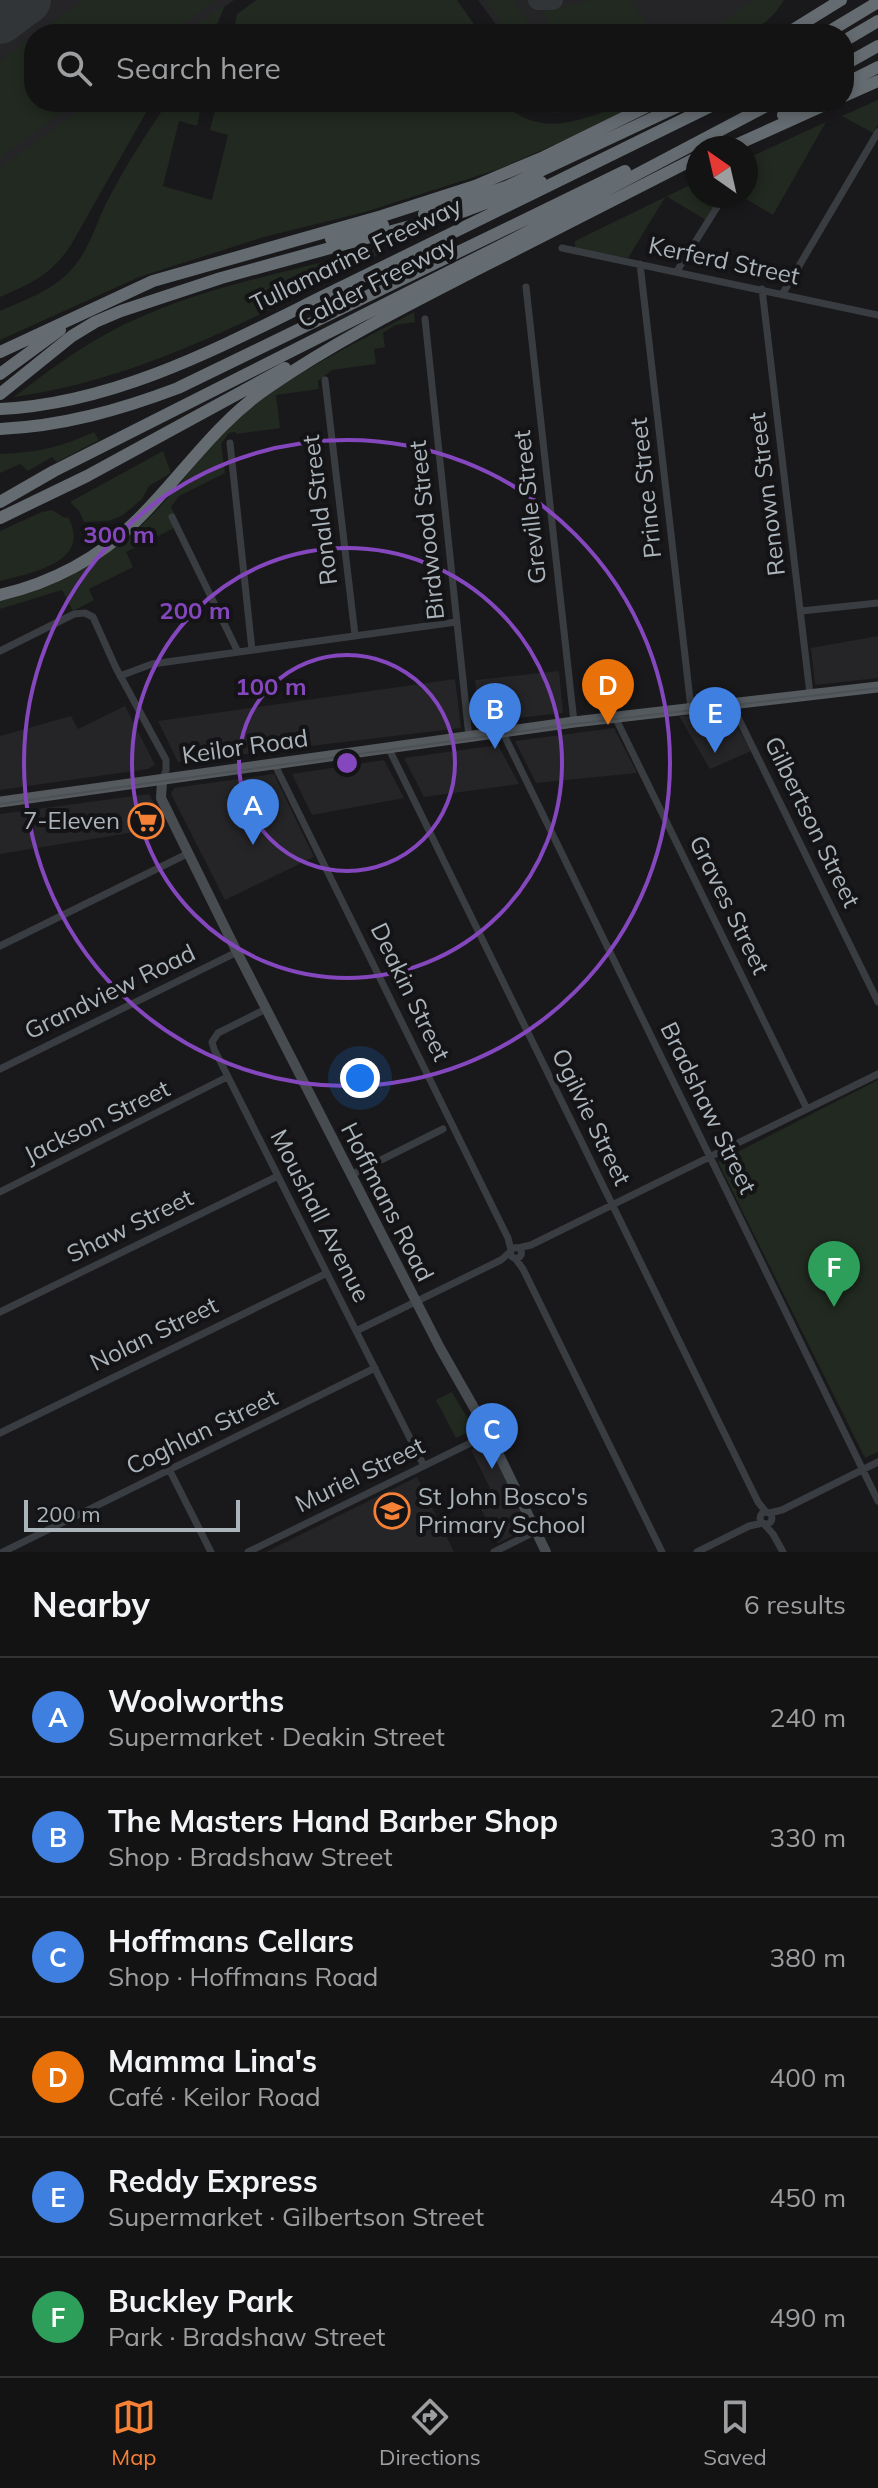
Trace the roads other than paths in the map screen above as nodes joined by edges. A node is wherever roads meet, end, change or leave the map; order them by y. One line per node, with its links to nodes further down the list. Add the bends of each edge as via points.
1 (841, 0): 4 (highway)
2 (878, 2): 5 (highway)
3 (878, 21): 6 (highway)
4 (802, 24)
5 (842, 24)
6 (854, 35)
7 (878, 46): 8 (highway)
8 (854, 60)
9 (878, 67): 10 (highway)
10 (854, 79)
11 (878, 81): 12 (highway)
12 (854, 92)
13 (636, 112): 21 (highway)
14 (644, 112): 21 (highway)
15 (666, 112): 37 (highway, via 506,187 210,272 145,295)
16 (698, 112): 25 (highway, Tullamarine Freeway)
17 (747, 112): 44 (highway, Tullamarine Freeway, via 178,388 104,414)
18 (755, 112): 46 (highway, Calder Freeway)
19 (789, 112): 23 (highway)
20 (809, 112): 24 (highway)
21 (595, 132): 34 (highway, via 447,196)
22 (878, 132): 33 (street)
23 (741, 136)
24 (756, 136)
25 (614, 153): 37 (highway, Calder Freeway, via 465,211 172,292); 43 (highway, Tullamarine Freeway, via 149,377 78,399)
26 (686, 166): 38 (highway)
27 (716, 208): 30 (street)
28 (562, 248): 29 (street, Kerferd Street)
29 (640, 264): 30 (street, Kerferd Street); 61 (street, Prince Street)
30 (677, 271): 32 (street, Kerferd Street)
31 (526, 287): 63 (street, Greville Street)
32 (762, 289): 33 (street, Kerferd Street); 51 (street, Renown Street)
33 (783, 293): 35 (street, Kerferd Street)
34 (122, 294): 39 (highway); 40 (highway)
35 (878, 315)
36 (425, 319): 52 (street, Birdwood Street)
37 (95, 322): 42 (highway, Calder Freeway)
38 (367, 328): 48 (highway); 49 (highway, via 241,407 139,519 108,545 48,580)
39 (0, 352)
40 (0, 374)
41 (325, 380): 53 (street, Ronald Street)
42 (0, 394)
43 (1, 409)
44 (0, 429)
45 (230, 443): 54 (street)
46 (0, 502)
47 (172, 517): 56 (street)
48 (0, 518)
49 (0, 595)
50 (878, 603): 51 (street)
51 (801, 611): 59 (street, Renown Street)
52 (456, 622): 53 (street); 65 (street, Birdwood Street)
53 (355, 635): 54 (street)
54 (252, 650): 56 (street)
55 (0, 651): 57 (street, via 74,614 87,614 95,620)
56 (238, 652): 57 (street)
57 (118, 672): 68 (street, via 166,760)
58 (878, 687): 59 (main road, Keilor Road)
59 (810, 694): 60 (main road, Keilor Road)
60 (731, 703): 61 (main road, Keilor Road); 73 (street, Gilbertson Street)
61 (691, 708): 62 (main road, Keilor Road)
62 (615, 717): 63 (main road, Keilor Road); 78 (street, Graves Street)
63 (574, 722): 64 (main road, Keilor Road)
64 (503, 733): 65 (main road, Keilor Road); 80 (street, Bradshaw Street)
65 (469, 737): 66 (main road, Keilor Road)
66 (389, 749): 67 (main road, Keilor Road); 84 (street, Ogilvie Street)
67 (275, 765): 68 (main road, Keilor Road); 85 (street, Deakin Street)
68 (162, 781): 69 (main road, Keilor Road); 70 (main road, Hoffmans Road, via 161,798)
69 (0, 802)
70 (189, 853): 71 (street); 72 (main road, Hoffmans Road)
71 (0, 946)
72 (237, 952): 74 (main road, Hoffmans Road); 75 (street, Grandview Road)
73 (878, 1002)
74 (266, 1009): 77 (street, Moushall Avenue, via 214,1037); 81 (main road, Hoffmans Road)
75 (0, 1069)
76 (878, 1074): 78 (street)
77 (228, 1080): 82 (street, Moushall Avenue); 83 (street, Jackson Street)
78 (807, 1109): 80 (street)
79 (443, 1129): 81 (street)
80 (709, 1157): 84 (street); 95 (street, Bradshaw Street)
81 (351, 1175): 87 (main road, Hoffmans Road)
82 (278, 1176): 86 (street, Moushall Avenue); 88 (street, Shaw Street)
83 (0, 1192)
84 (612, 1205): 85 (street); 98 (street, Ogilvie Street)
85 (516, 1253): 87 (street); 105 (street, Deakin Street)
86 (327, 1273): 89 (street, Moushall Avenue); 91 (street, Nolan Street)
87 (415, 1301): 89 (street); 92 (main road, Hoffmans Road)
88 (0, 1312)
89 (356, 1331): 90 (street, Moushall Avenue)
90 (375, 1368): 94 (street, Moushall Avenue); 96 (street, Coghlan Street)
91 (0, 1433)
92 (489, 1434): 94 (street, Muriel Street); 99 (main road, Hoffmans Road)
93 (878, 1462): 95 (street)
94 (424, 1466): 102 (street, Muriel Street)
95 (862, 1469): 97 (street, Bradshaw Street); 98 (street)
96 (170, 1471): 100 (street, Coghlan Street); 101 (street)
97 (878, 1501)
98 (766, 1518): 106 (street); 107 (street, Ogilvie Street)
99 (536, 1531): 103 (street); 104 (main road, Hoffmans Road)
100 (3, 1552)
101 (211, 1552)
102 (248, 1552)
103 (494, 1552)
104 (546, 1552)
105 (662, 1552)
106 (697, 1552)
107 (783, 1552)

